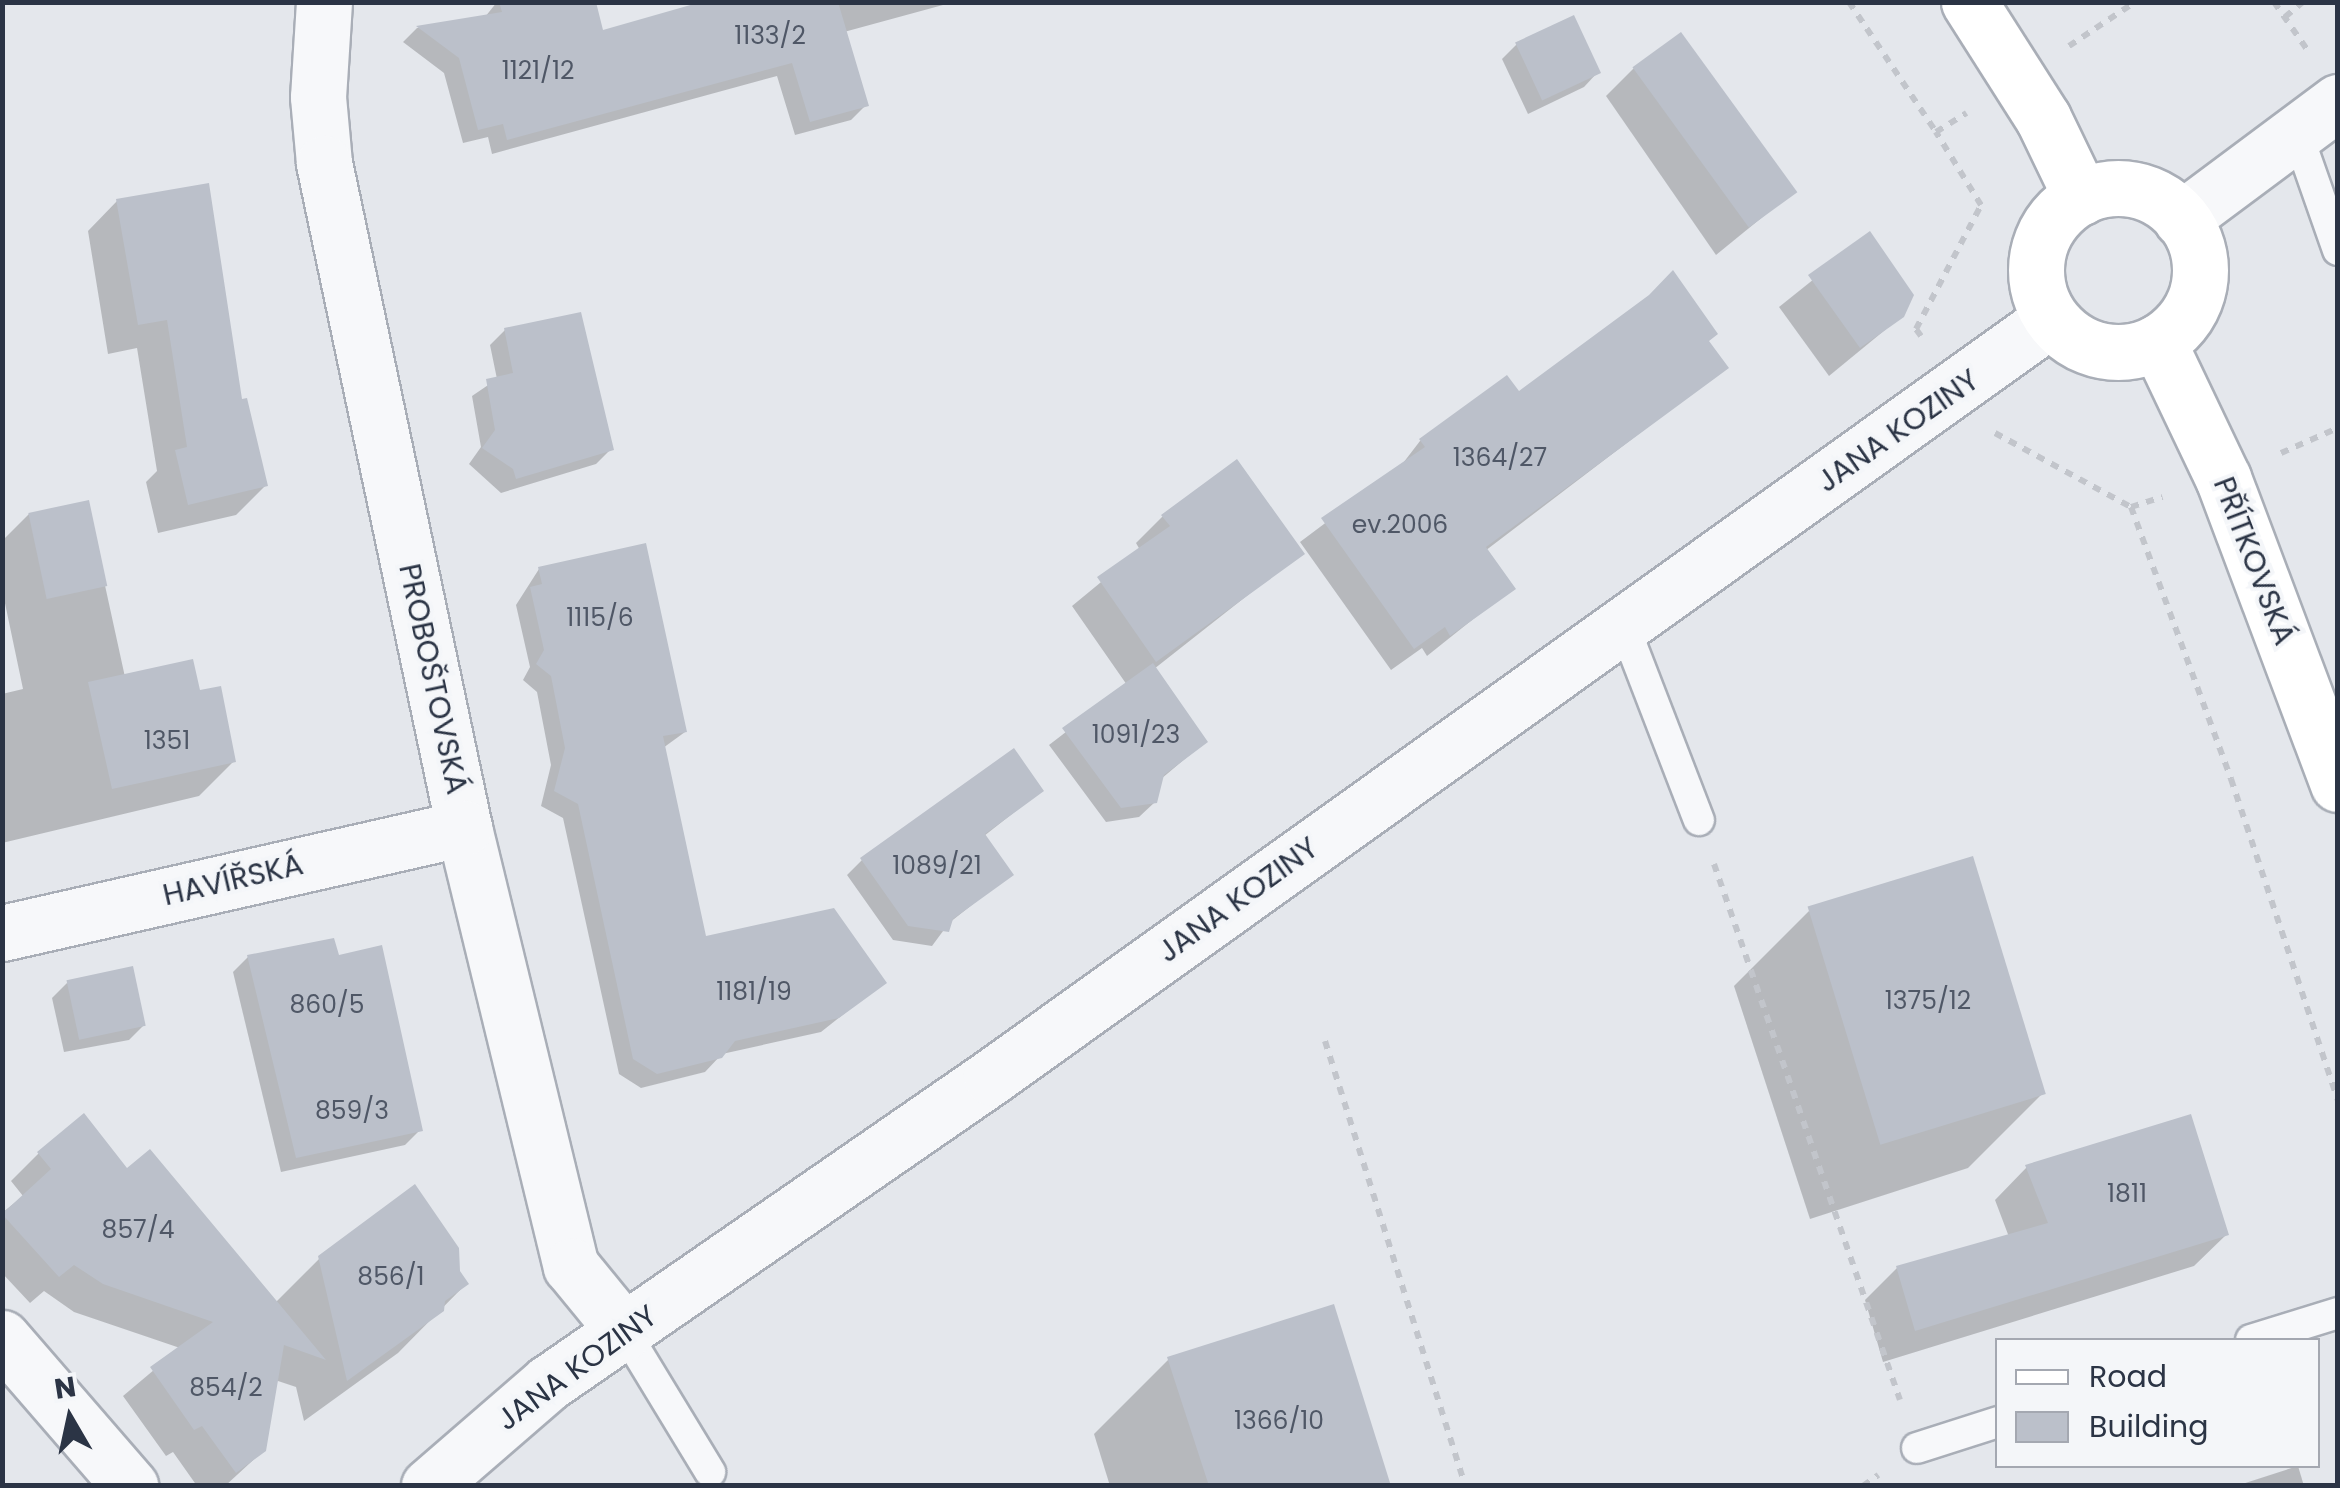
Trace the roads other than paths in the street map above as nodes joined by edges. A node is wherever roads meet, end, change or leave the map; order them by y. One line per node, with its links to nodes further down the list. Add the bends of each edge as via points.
1 (324, 2): 12 (street, PROBOŠTOVSKÁ, via 318,97 324,164)
2 (1970, 2): 4 (street, via 2020,79)
3 (2317, 117): 5 (street); 6 (lane)
4 (2081, 197): 5 (street, via 2130,189 2154,196); 7 (street, via 2056,216 2041,240 2035,272)
5 (2181, 218): 8 (street, via 2200,262 2196,296 2181,324)
6 (2338, 250)
7 (2051, 319): 8 (street, via 2100,351 2130,352); 9 (street, JANA KOZINY)
8 (2158, 342): 10 (street, PŘÍTKOVSKÁ, via 2224,478)
9 (1624, 626): 11 (lane); 15 (street, JANA KOZINY)
10 (2338, 784)
11 (1699, 820)
12 (464, 828): 13 (street, HAVÍŘSKÁ); 15 (street, PROBOŠTOVSKÁ, via 571,1266)
13 (2, 933)
14 (2338, 1312): 17 (lane)
15 (625, 1332): 20 (lane); 22 (street, JANA KOZINY, via 548,1383)
16 (2, 1338): 21 (street)
17 (2258, 1338)
18 (1995, 1423): 19 (lane)
19 (1916, 1448)
20 (710, 1472)
21 (130, 1486)
22 (429, 1486)

